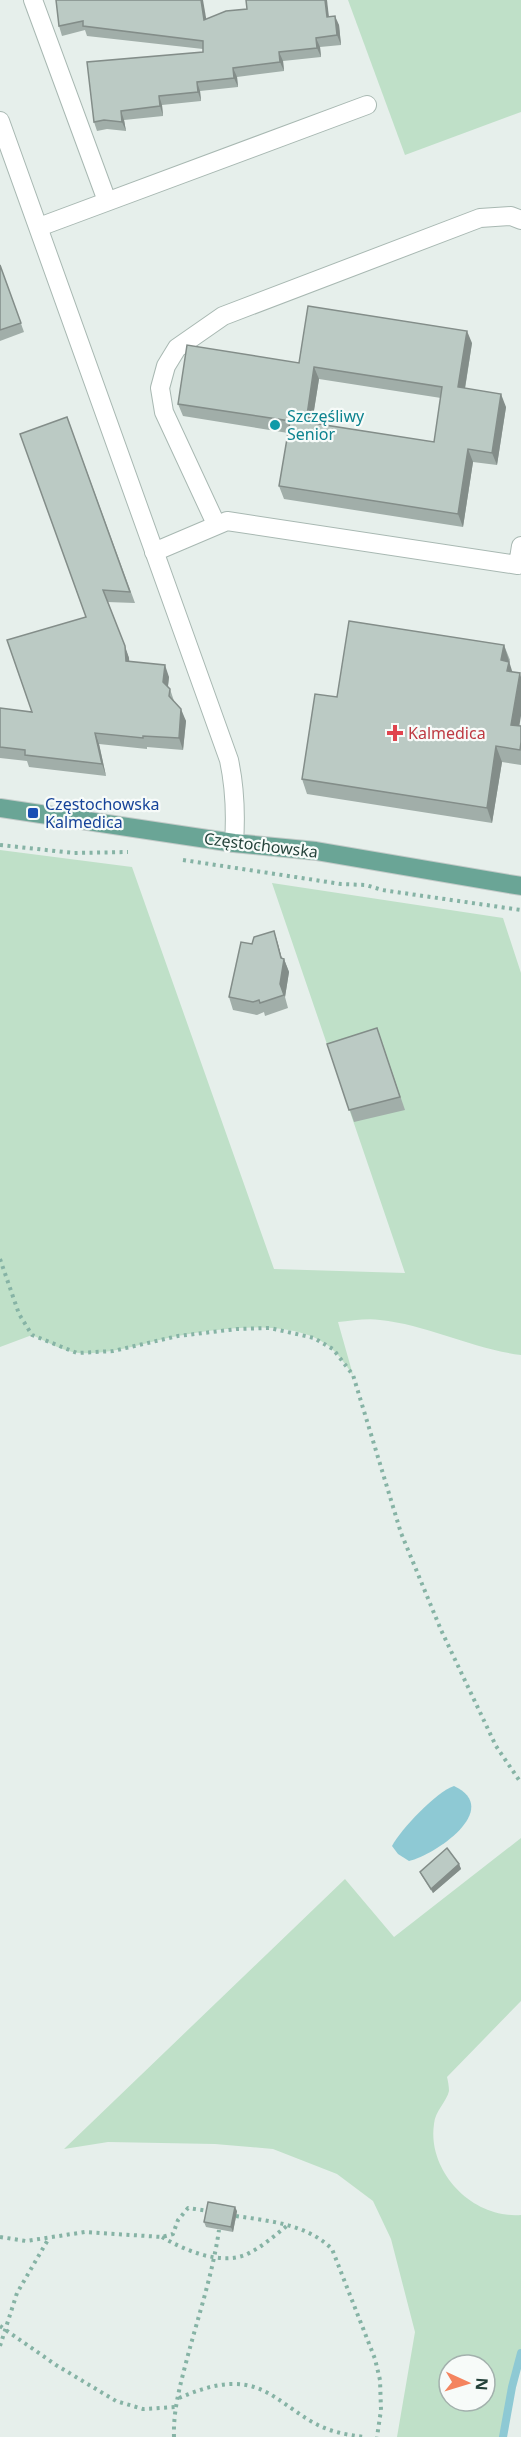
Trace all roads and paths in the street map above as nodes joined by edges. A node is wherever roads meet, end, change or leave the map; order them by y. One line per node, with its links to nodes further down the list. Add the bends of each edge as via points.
1 (33, 0): 4 (lane)
2 (367, 105): 4 (lane)
3 (0, 121): 6 (lane)
4 (107, 201): 6 (lane)
5 (521, 220): 7 (lane, via 511,216 480,219 223,316 177,348 166,366 160,388 164,412)
6 (39, 227): 9 (lane)
7 (216, 524): 8 (lane, via 227,521 518,565); 9 (lane)
8 (521, 546)
9 (154, 552): 11 (lane, via 229,760 236,813)
10 (0, 808): 11 (main road, Częstochowska)
11 (234, 843): 15 (main road, Częstochowska, via 316,851)
12 (0, 845): 13 (path, via 74,853)
13 (137, 853)
14 (172, 858): 16 (path)
15 (521, 886)
16 (521, 910)
17 (0, 1259): 18 (path, via 19,1314 32,1335 77,1353 113,1351 178,1336 259,1328 293,1332 333,1349 353,1375 401,1533 441,1630 496,1746)
18 (521, 1783)
19 (208, 2211): 24 (path, via 188,2208 173,2234)
20 (236, 2216): 21 (path)
21 (289, 2225): 26 (path, via 245,2254); 33 (path, via 318,2238 335,2255 380,2380)
22 (219, 2230): 26 (path)
23 (0, 2237): 25 (path, via 26,2241)
24 (162, 2237): 25 (path, via 85,2232); 26 (path, via 185,2249)
25 (49, 2238): 27 (path)
26 (215, 2256): 29 (path)
27 (2, 2327): 28 (path); 30 (path, via 116,2401 143,2409)
28 (0, 2346)
29 (178, 2398): 30 (path); 32 (path, via 219,2385 250,2386 266,2391 329,2430)
30 (176, 2407): 31 (path)
31 (174, 2437)
32 (365, 2437)
33 (378, 2437)

